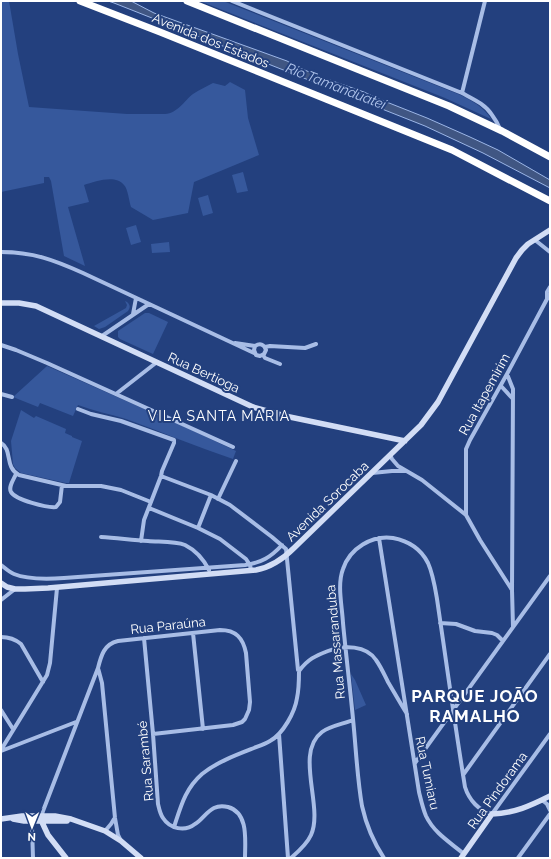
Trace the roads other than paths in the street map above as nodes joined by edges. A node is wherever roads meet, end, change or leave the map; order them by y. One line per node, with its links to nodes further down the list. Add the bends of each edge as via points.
1 (80, 1): 8 (highway, Avenida dos Estados, via 452,150)
2 (187, 1): 6 (highway, Avenida dos Estados, via 449,106)
3 (232, 1): 5 (street)
4 (485, 1): 5 (street)
5 (462, 92): 6 (street, via 485,107)
6 (502, 131): 7 (highway, Avenida dos Estados)
7 (550, 157)
8 (550, 201)
9 (550, 230): 10 (street, Avenida Sorocaba)
10 (535, 240): 12 (street); 36 (street, Avenida Sorocaba, via 516,258 438,402)
11 (1, 252): 14 (street, via 24,253 46,258)
12 (550, 252)
13 (550, 287): 15 (street, Rua Itapemirim, via 547,292)
14 (136, 298): 17 (street); 18 (street)
15 (549, 299): 29 (street, Rua Itapemirim)
16 (1, 303): 19 (street, Rua Bertioga, via 36,306)
17 (149, 304): 18 (street); 20 (street)
18 (133, 314): 19 (street)
19 (102, 336): 27 (street, Rua Bertioga)
20 (233, 342): 23 (street); 25 (street)
21 (316, 344): 24 (street, via 305,348)
22 (1, 345): 32 (street)
23 (255, 346): 24 (street, via 262,344); 25 (street)
24 (265, 347): 26 (street)
25 (254, 353): 26 (street)
26 (262, 355): 28 (street)
27 (157, 362): 32 (street); 36 (street, Rua Bertioga, via 264,411)
28 (280, 364)
29 (508, 374): 30 (street, Rua Itapemirim); 34 (street, via 513,389)
30 (501, 386): 34 (street); 50 (street, Rua Itapemirim, via 468,444)
31 (1, 394): 33 (street)
32 (116, 394): 38 (street)
33 (12, 397)
34 (512, 398): 64 (street)
35 (78, 409): 44 (street, via 174,440)
36 (405, 441): 39 (street, Avenida Sorocaba)
37 (1, 443): 43 (street, via 6,448 9,463)
38 (233, 447)
39 (390, 455): 41 (street, via 398,466); 42 (street, Avenida Sorocaba)
40 (236, 460): 47 (street)
41 (408, 471): 42 (street); 50 (street)
42 (371, 473): 56 (street, Avenida Sorocaba)
43 (16, 474): 45 (street); 45 (street, via 10,486 11,493 49,507 56,507 59,504)
44 (161, 476): 46 (street); 48 (street)
45 (62, 485): 48 (street, via 101,486 121,490)
46 (212, 496): 47 (street); 51 (street)
47 (218, 499): 55 (street, via 237,510)
48 (151, 502): 49 (street)
49 (149, 508): 51 (street); 54 (street)
50 (466, 515): 64 (street, Rua Itapemirim)
51 (198, 528): 58 (street, via 224,542 246,560)
52 (101, 537): 54 (street)
53 (379, 538): 66 (street, Rua Massaranduba, via 405,541 424,556 435,588); 72 (street, Rua Massaranduba, via 367,542 353,552 342,570 340,585); 79 (street, Rua Tumiaru)
54 (141, 540): 59 (street, via 186,546 197,554)
55 (282, 545): 56 (street); 58 (street, via 270,556)
56 (287, 555): 58 (street, Avenida Sorocaba, via 260,569); 75 (street)
57 (1, 565): 59 (street, Avenida Sorocaba, via 19,576 39,578)
58 (250, 567): 59 (street, Avenida Sorocaba)
59 (210, 571): 62 (street, Avenida Sorocaba)
60 (550, 576): 67 (street)
61 (1, 583): 63 (street, Avenida Sorocaba)
62 (57, 588): 63 (street, Avenida Sorocaba); 76 (street, via 50,664)
63 (15, 589): 65 (street)
64 (512, 590): 67 (street)
65 (1, 600)
66 (440, 623): 71 (street, via 456,624 475,632 492,633); 78 (street, Rua Massaranduba)
67 (513, 627): 71 (street)
68 (193, 633): 70 (street, Rua Paraúna); 83 (street); 83 (street, Rua Paraúna, via 230,631 240,638 246,653 250,702 248,715 238,724)
69 (1, 637): 76 (street, via 16,640 20,644)
70 (144, 638): 74 (street, Rua Paraúna, via 111,643 102,654); 84 (street, Rua Sarambé)
71 (503, 641): 78 (street)
72 (345, 647): 75 (street, via 315,656); 79 (street, via 362,650 373,656); 80 (street, Rua Massaranduba)
73 (550, 654): 89 (street)
74 (98, 668): 81 (street, Rua Paraúna); 96 (street, via 102,683)
75 (298, 671): 85 (street, via 297,700)
76 (43, 682): 82 (street)
77 (1, 710): 82 (street)
78 (453, 710): 88 (street); 89 (street, Rua Massaranduba)
79 (407, 714): 88 (street, Rua Tumiaru)
80 (353, 720): 107 (street, via 327,729 312,744 310,755 314,826 307,842); 108 (street, Rua Massaranduba, via 362,806)
81 (76, 722): 87 (street); 95 (street, Rua Paraúna)
82 (14, 729): 87 (street)
83 (203, 729): 84 (street, Rua Paraúna)
84 (153, 734): 99 (street, Rua Sarambé, via 158,804 163,818)
85 (279, 734): 99 (street, via 270,742 218,764 202,775 184,798); 107 (street)
86 (550, 734): 93 (street, Rua Pindorama)
87 (1, 751)
88 (415, 763): 102 (street, Rua Tumiaru, via 426,817 434,829)
89 (463, 775): 93 (street, Rua Massaranduba, via 469,798 485,813)
90 (550, 796): 91 (street)
91 (542, 800): 92 (street); 93 (street, via 517,811)
92 (550, 810)
93 (492, 814): 102 (street, Rua Pindorama)
94 (550, 814): 109 (street)
95 (41, 818): 97 (street, via 22,816); 98 (street); 100 (street, via 81,823); 104 (street, via 48,835)
96 (115, 818): 100 (street); 101 (street)
97 (3, 819): 98 (street)
98 (34, 820): 103 (street)
99 (174, 827): 106 (street, via 188,828 215,807 232,808 243,821)
100 (105, 831): 101 (street)
101 (121, 841): 105 (street)
102 (463, 856)
103 (33, 858)
104 (66, 858)
105 (141, 858)
106 (245, 858)
107 (289, 858)
108 (384, 858)
109 (518, 858)

